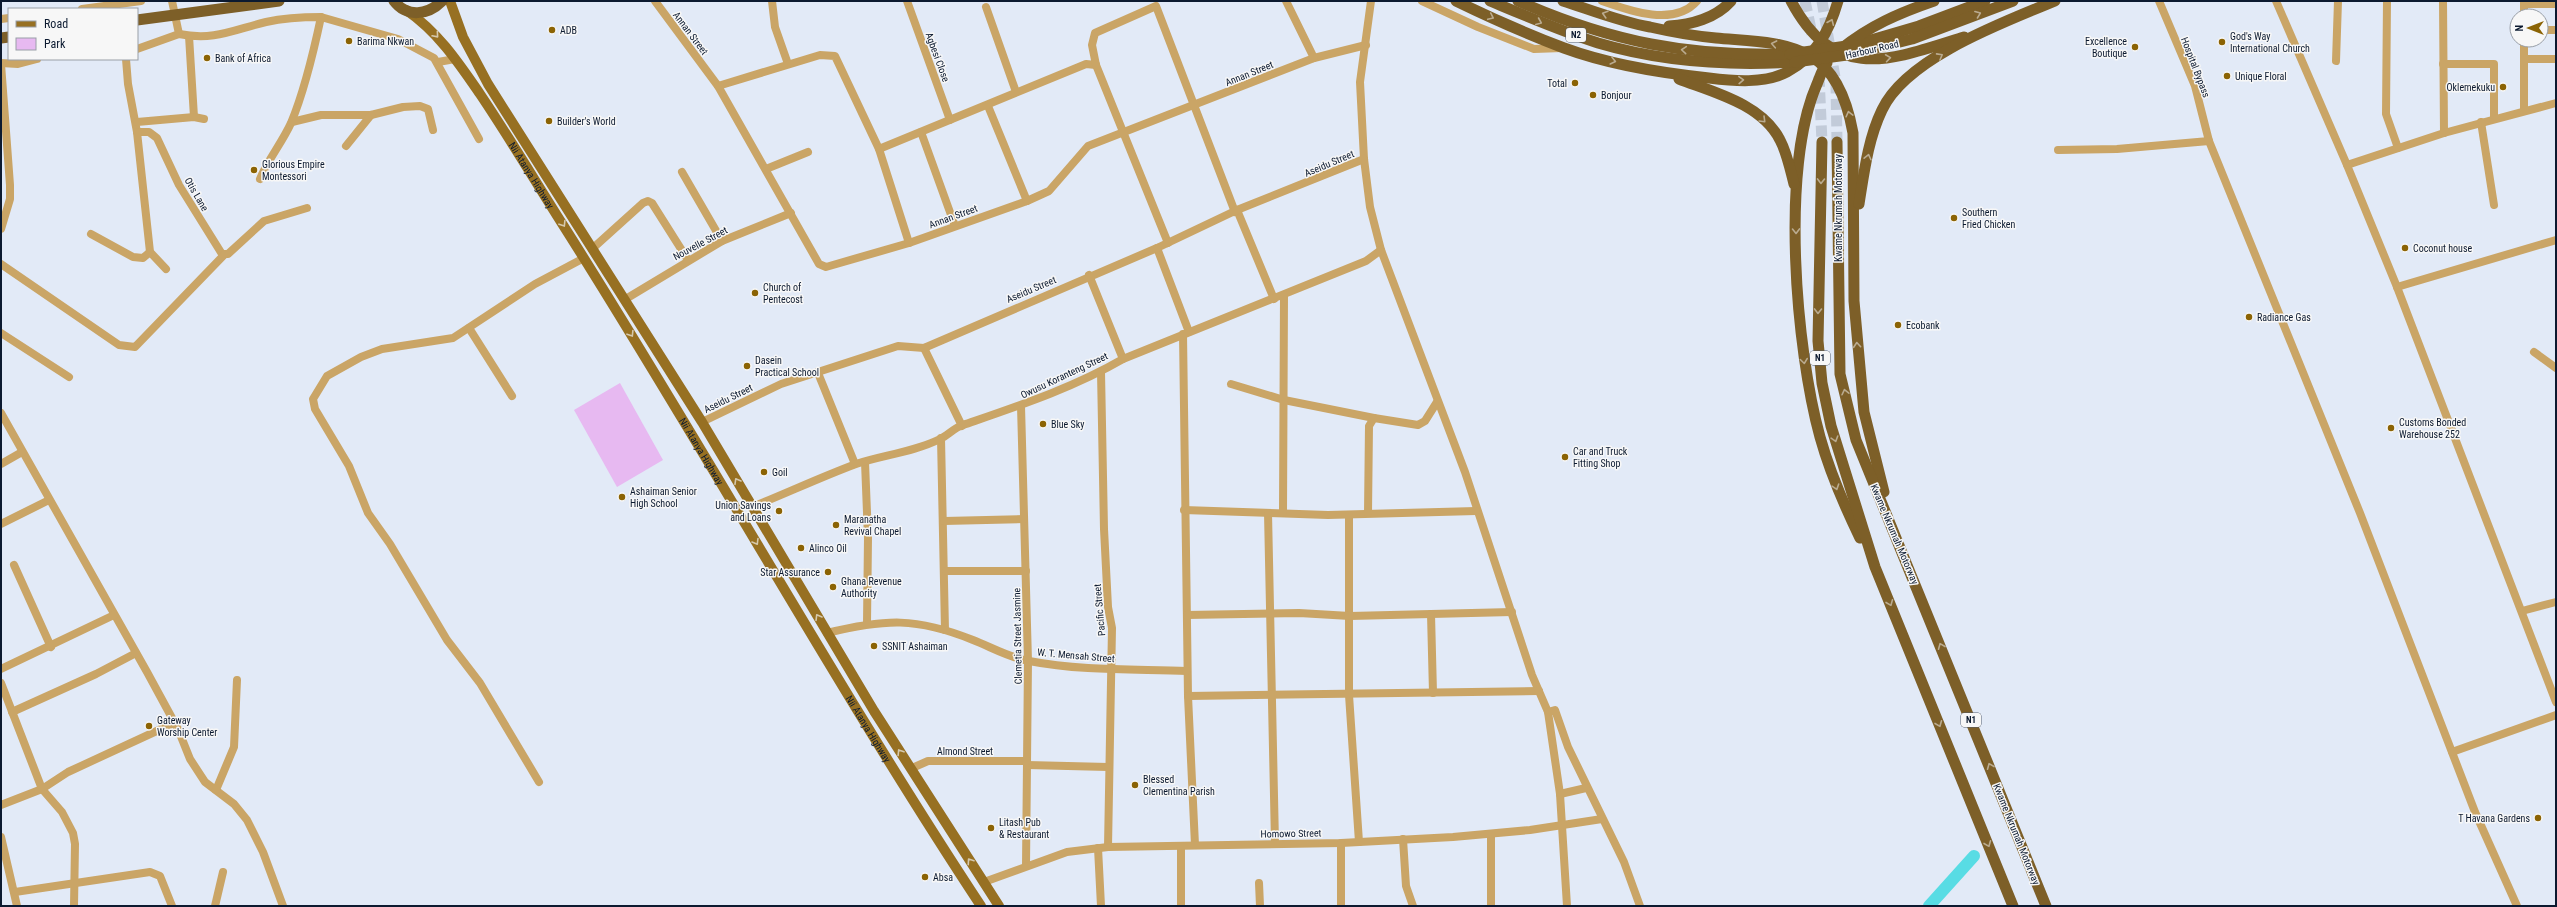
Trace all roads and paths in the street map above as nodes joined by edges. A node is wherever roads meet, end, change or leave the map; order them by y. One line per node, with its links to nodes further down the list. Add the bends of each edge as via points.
1 (140, 1): 34 (street)
2 (172, 1): 35 (street)
3 (279, 1): 35 (highway)
4 (442, 1): 31 (highway, via 426,12 416,13)
5 (450, 1): 112 (main road, via 463,37 488,84)
6 (655, 1): 64 (street, Annan Street)
7 (772, 1): 59 (street, via 775,27)
8 (907, 1): 74 (street, Agbesi Close)
9 (1286, 1): 49 (street)
10 (1371, 1): 43 (street)
11 (1422, 1): 44 (street, via 1534,49)
12 (1456, 1): 44 (highway, one-way to 44)
13 (1490, 1): 51 (highway, N2, one-way to 51, via 1551,27 1600,43 1666,57)
14 (1518, 1): 51 (highway, N2, one-way to 14, via 1632,42 1570,22)
15 (1563, 1): 38 (highway, one-way to 15)
16 (1602, 1): 17 (street, via 1652,15 1678,14 1689,10)
17 (1697, 1)
18 (1731, 1): 38 (highway, via 1708,18 1692,23)
19 (1791, 1): 42 (highway, via 1807,27)
20 (1838, 1): 42 (highway, one-way to 20, via 1832,22)
21 (1934, 1): 47 (highway, via 1884,20 1859,34)
22 (1985, 1): 51 (highway, Harbour Road, bridge, via 1919,26 1836,49)
23 (2013, 1): 51 (highway, Harbour Road, one-way to 23, bridge, via 1795,62 1881,48)
24 (2054, 1): 39 (highway)
25 (2159, 1): 84 (street, Hospital Bypass, via 2195,86)
26 (2276, 1): 93 (street)
27 (2338, 1): 56 (street)
28 (2387, 1): 88 (street, via 2386,114)
29 (2443, 1): 60 (street)
30 (2524, 3): 32 (street)
31 (396, 4): 50 (main road, Nii Atanya Highway, one-way to 50, via 424,23)
32 (2556, 4)
33 (986, 7): 65 (street)
34 (89, 8)
35 (177, 15): 37 (highway); 40 (street)
36 (321, 17): 41 (street, via 288,18 209,37); 57 (street, via 398,39); 76 (street, via 315,47)
37 (138, 20)
38 (1649, 27): 48 (highway, one-way to 38, via 1773,43 1714,38)
39 (1980, 32): 47 (highway, one-way to 39, via 1861,59 1880,59 1922,50); 106 (highway, one-way to 39, via 1867,159 1883,108 1898,85 1923,65)
40 (179, 34): 41 (street); 46 (street)
41 (189, 36): 71 (street)
42 (1821, 42): 47 (highway); 48 (highway)
43 (1366, 45): 49 (street, Annan Street); 92 (street, via 1360,82)
44 (1564, 48): 63 (highway, one-way to 63)
45 (2524, 48): 52 (street)
46 (138, 49)
47 (1836, 53): 62 (highway)
48 (1810, 56): 62 (highway); 63 (highway, one-way to 48, via 1730,80 1762,79 1786,73)
49 (1314, 58): 68 (street, Annan Street)
50 (456, 59): 57 (street); 116 (main road, Nii Atanya Highway, one-way to 116, via 500,123)
51 (1724, 59)
52 (2524, 59): 53 (street); 69 (street)
53 (2556, 59)
54 (33, 60): 58 (street, via 18,64)
55 (126, 60): 75 (street, via 128,84)
56 (2336, 61)
57 (438, 62): 83 (street, via 445,81)
58 (1, 64): 104 (street, via 10,199)
59 (788, 64): 64 (street); 89 (street, via 820,55 835,56)
60 (2443, 64): 73 (street, via 2494,64); 82 (street)
61 (1096, 65): 65 (street, via 1086,64); 68 (street, via 1092,45 1095,33 1156,6); 79 (street)
62 (1824, 66): 97 (highway, via 1810,99); 106 (highway, one-way to 62, via 1853,133 1850,112 1844,96)
63 (1666, 74): 97 (highway, one-way to 97, via 1730,98 1761,116 1780,138)
64 (718, 86): 94 (street, Annan Street)
65 (1016, 92): 67 (street)
66 (2556, 103): 69 (street)
67 (988, 106): 74 (street); 98 (street)
68 (1194, 106): 79 (street, Annan Street); 101 (street)
69 (2524, 111): 73 (street)
70 (371, 115): 76 (street, via 321,115); 78 (street, via 403,107 420,106 428,109); 87 (street)
71 (194, 117): 72 (street); 75 (street)
72 (204, 119)
73 (2494, 119): 77 (street)
74 (950, 120): 81 (street)
75 (137, 122): 80 (street)
76 (292, 122): 96 (street)
77 (2481, 122): 82 (street); 99 (street)
78 (433, 130)
79 (1123, 131): 98 (street, Annan Street, via 1088,146 1049,191); 110 (street)
80 (137, 132): 114 (street); 115 (street, Otis Lane, via 149,132 157,138 179,185)
81 (920, 132): 89 (street); 103 (street)
82 (2444, 133): 88 (street)
83 (478, 139)
84 (2210, 141): 90 (street, via 2117,149); 199 (street, Hospital Bypass, via 2360,513)
85 (1822, 142): 164 (highway, Kwame Nkrumah Motorway / N1, one-way to 164, via 1818,341 1822,383 1831,426)
86 (1837, 142): 162 (highway, Kwame Nkrumah Motorway / N1, one-way to 86, via 1856,440 1840,374)
87 (346, 146)
88 (2398, 148): 93 (street)
89 (879, 149): 109 (street)
90 (2058, 150)
91 (808, 152): 94 (street)
92 (1364, 159): 101 (street, Aseidu Street); 113 (street, via 1370,207)
93 (2347, 165): 121 (street)
94 (766, 169): 102 (street, Annan Street)
95 (682, 172): 107 (street)
96 (260, 179)
97 (1796, 192): 164 (highway, one-way to 164, via 1797,274 1804,361 1820,437 1838,495)
98 (1028, 201): 103 (street, Annan Street)
99 (2494, 206)
100 (307, 208): 115 (street, via 264,221)
101 (1236, 211): 110 (street, Aseidu Street); 123 (street)
102 (791, 213): 107 (street, Nouvelle Street); 109 (street, Annan Street, via 822,267 830,267)
103 (955, 226): 109 (street, Annan Street)
104 (1, 229)
105 (91, 234): 114 (street, via 133,258 143,258)
106 (1853, 236): 162 (highway, one-way to 106, via 1864,412 1854,301)
107 (722, 240): 117 (street, Nouvelle Street)
108 (2556, 240): 121 (street)
109 (909, 243)
110 (1168, 243): 111 (street, Aseidu Street)
111 (1157, 248): 120 (street, Aseidu Street); 127 (street)
112 (592, 249): 117 (street, via 648,201); 124 (main road)
113 (1381, 250): 122 (street, Owusu Koranteng Street, via 1366,261); 138 (street)
114 (150, 252): 119 (street)
115 (224, 256): 118 (street, via 135,347 118,345)
116 (584, 258): 125 (street, via 535,284); 151 (main road, Nii Atanya Highway, one-way to 151)
117 (688, 260): 124 (street, Nouvelle Street)
118 (1, 264)
119 (166, 269)
120 (1089, 275): 128 (street, Aseidu Street); 130 (street)
121 (2396, 287): 168 (street)
122 (1284, 296): 123 (street, Owusu Koranteng Street); 137 (street)
123 (1274, 299): 127 (street, Owusu Koranteng Street)
124 (624, 300): 142 (main road)
125 (469, 328): 136 (street); 203 (street, via 448,340 382,349 361,357 327,376 313,399 315,409 349,466 368,513 390,544 447,640 480,683)
126 (1, 333): 134 (street)
127 (1186, 333): 130 (street, Owusu Koranteng Street); 153 (street)
128 (924, 348): 133 (street, Aseidu Street, via 898,346); 143 (street)
129 (2534, 352): 131 (street)
130 (1123, 358): 132 (street, Owusu Koranteng Street)
131 (2556, 368)
132 (1101, 372): 139 (street, Owusu Koranteng Street); 182 (street, Pacific Street, via 1104,529 1108,607 1112,628)
133 (818, 373): 142 (street, Aseidu Street, via 766,390); 148 (street)
134 (69, 377)
135 (1231, 384): 137 (street)
136 (512, 396)
137 (1284, 400): 141 (street); 156 (street)
138 (1437, 402): 141 (street, via 1425,421 1418,425); 154 (street, via 1465,472)
139 (1021, 406): 143 (street, Owusu Koranteng Street); 159 (street, Clemetia Street Jasmine)
140 (1, 413): 145 (street)
141 (1374, 418): 157 (street, via 1368,434)
142 (702, 422): 149 (main road, one-way to 142)
143 (962, 426): 144 (street, Owusu Koranteng Street, via 949,431)
144 (941, 438): 146 (street, Owusu Koranteng Street, via 898,454); 160 (street)
145 (22, 452): 147 (street); 150 (street)
146 (865, 462): 148 (street, Owusu Koranteng Street); 175 (street, via 868,538)
147 (1, 464)
148 (855, 464): 152 (street, Owusu Koranteng Street)
149 (744, 495): 151 (main road); 152 (main road)
150 (49, 500): 161 (street); 172 (street)
151 (732, 501): 194 (main road, Nii Atanya Highway, one-way to 194)
152 (752, 508): 177 (main road, one-way to 152)
153 (1184, 510): 155 (street); 173 (street)
154 (1476, 511): 157 (street); 169 (street)
155 (1268, 513): 156 (street); 170 (street)
156 (1283, 513): 158 (street)
157 (1368, 513): 158 (street)
158 (1349, 515): 174 (street)
159 (1024, 519): 160 (street); 166 (street, Clemetia Street Jasmine)
160 (944, 521): 165 (street)
161 (1, 524)
162 (1895, 534): 243 (highway, Kwame Nkrumah Motorway / N1, one-way to 162)
163 (14, 564): 178 (street)
164 (1875, 567): 242 (highway, Kwame Nkrumah Motorway / N1, one-way to 242)
165 (946, 571): 166 (street); 176 (street)
166 (1026, 571): 180 (street, Clemetia Street Jasmine)
167 (2556, 602): 168 (street)
168 (2522, 611): 186 (street)
169 (1512, 612): 171 (street); 187 (street)
170 (1268, 613): 173 (street); 174 (street); 189 (street)
171 (1431, 614): 174 (street); 188 (street)
172 (114, 615): 178 (street); 179 (street)
173 (1187, 615): 183 (street)
174 (1350, 616): 190 (street)
175 (867, 623): 176 (street, W. T. Mensah Street, via 915,623); 177 (street, W. T. Mensah Street)
176 (945, 630): 180 (street, W. T. Mensah Street)
177 (827, 633): 192 (main road)
178 (51, 647): 181 (street)
179 (136, 653): 195 (street, via 108,669); 198 (street)
180 (1028, 661): 182 (street, W. T. Mensah Street); 200 (street, Clemetia Street Jasmine)
181 (1, 669)
182 (1111, 669): 183 (street, W. T. Mensah Street); 201 (street, Pacific Street)
183 (1187, 671): 191 (street)
184 (237, 680): 206 (street, via 234,747)
185 (1, 683): 195 (street)
186 (2553, 684): 193 (street)
187 (1539, 691): 188 (street); 196 (street)
188 (1433, 693): 190 (street)
189 (1271, 694): 190 (street); 191 (street); 215 (street)
190 (1349, 695): 214 (street)
191 (1188, 696): 217 (street)
192 (867, 699): 194 (main road); 202 (main road, one-way to 192)
193 (2556, 702)
194 (854, 707): 232 (main road, Nii Atanya Highway)
195 (12, 712): 204 (street)
196 (1548, 712): 205 (street, via 1556,710 1568,747); 207 (street)
197 (2556, 715): 199 (street)
198 (174, 723): 204 (street, via 68,772); 206 (street, via 190,759 205,782)
199 (2452, 752): 244 (street, Hospital Bypass)
200 (1027, 763): 201 (street); 202 (street, Almond Street, via 928,761 912,768); 221 (street, Clemetia Street Jasmine)
201 (1108, 767): 219 (street, Pacific Street)
202 (915, 776): 223 (main road, one-way to 202)
203 (539, 782)
204 (42, 788): 208 (street); 225 (street, via 62,812 73,833)
205 (1586, 788): 207 (street); 209 (street)
206 (216, 790): 231 (street, via 234,804 247,820 263,852)
207 (1560, 794): 210 (street)
208 (1, 805)
209 (1602, 819): 210 (street, Homowo Street); 241 (street, via 1624,862)
210 (1563, 825): 211 (street, Homowo Street); 240 (street)
211 (1491, 834): 213 (street, Homowo Street); 239 (street)
212 (1, 837): 226 (street)
213 (1403, 839): 214 (street, Homowo Street); 238 (street, via 1406,886)
214 (1359, 842): 216 (street, Homowo Street)
215 (1275, 843): 216 (street, Homowo Street); 217 (street, Homowo Street)
216 (1341, 843): 237 (street)
217 (1195, 845): 218 (street, Homowo Street)
218 (1181, 846): 219 (street, Homowo Street); 235 (street)
219 (1108, 847): 220 (street, Homowo Street)
220 (1098, 848): 221 (street, Homowo Street, via 1067,852); 234 (street)
221 (1026, 866): 223 (street, Homowo Street)
222 (223, 872): 230 (street)
223 (984, 882): 233 (main road)
224 (1259, 883): 236 (street)
225 (73, 884): 226 (street); 228 (street); 229 (street, via 155,873 160,876)
226 (15, 892): 227 (street)
227 (17, 906)
228 (74, 906)
229 (172, 906)
230 (214, 906)
231 (283, 906)
232 (981, 906)
233 (998, 906)
234 (1101, 906)
235 (1181, 906)
236 (1260, 906)
237 (1341, 906)
238 (1413, 906)
239 (1491, 906)
240 (1567, 906)
241 (1640, 906)
242 (2013, 906)
243 (2046, 906)
244 (2517, 906)

